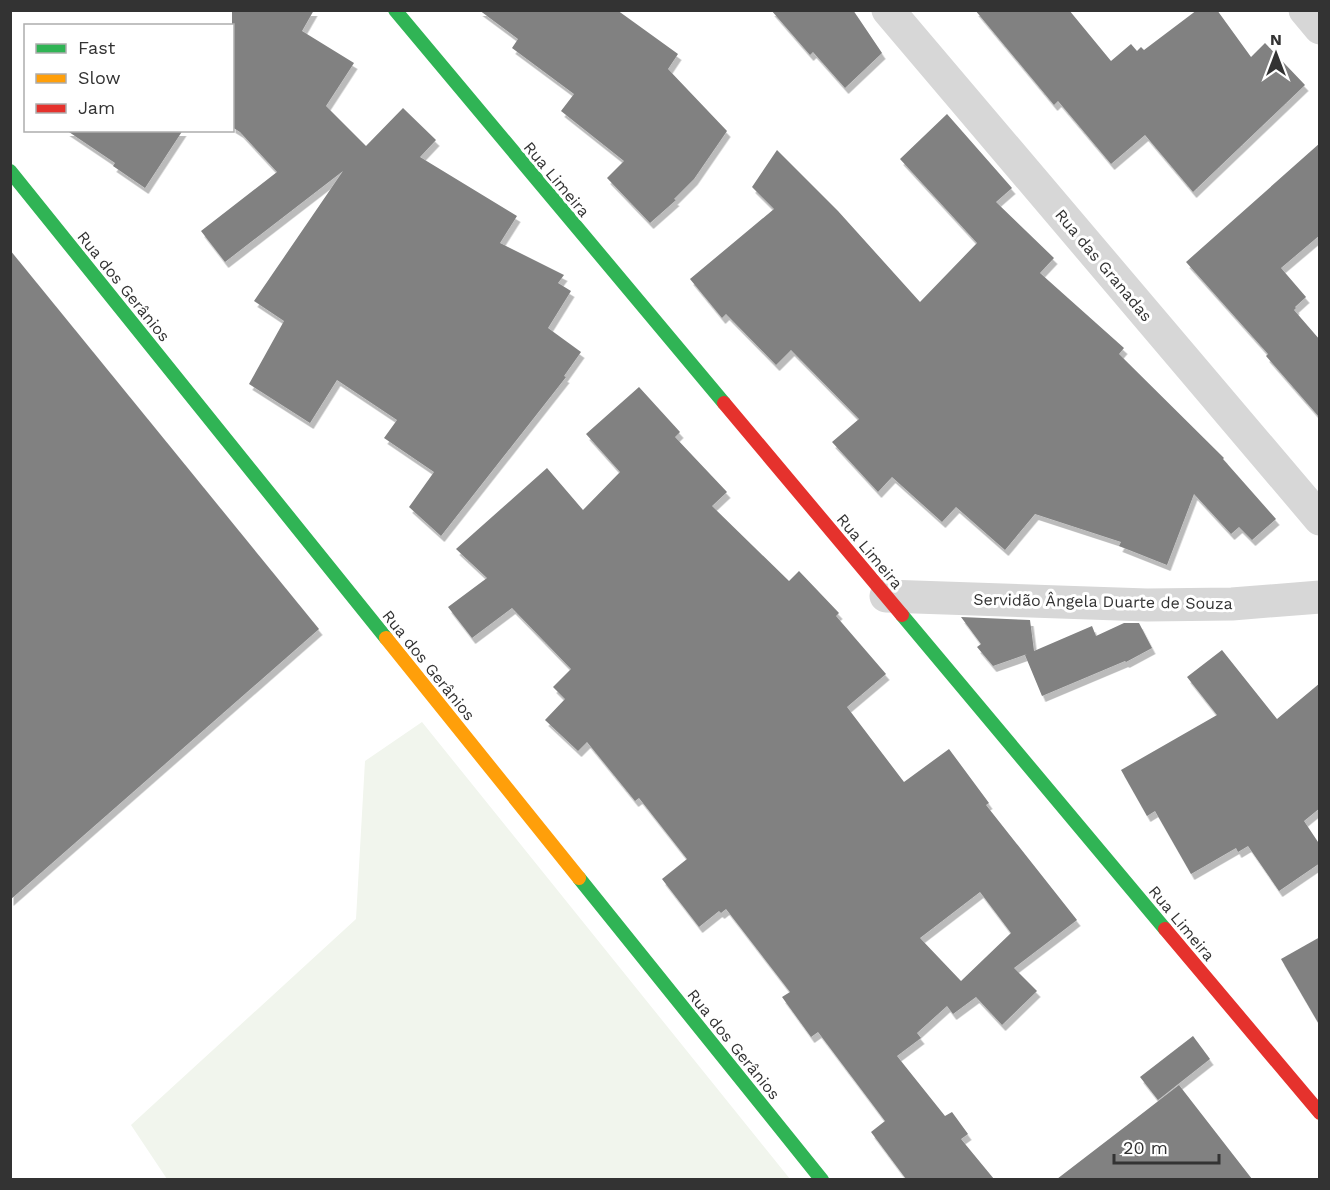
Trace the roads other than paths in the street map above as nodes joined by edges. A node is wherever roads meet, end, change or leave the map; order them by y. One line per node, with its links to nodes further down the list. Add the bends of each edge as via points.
1 (395, 10): 7 (street, Rua Limeira)
2 (888, 10): 6 (street, Rua das Granadas)
3 (1305, 10): 4 (street)
4 (1320, 28)
5 (10, 171): 10 (street, Rua dos Gerânios)
6 (1320, 519)
7 (886, 596): 8 (street, Servidão Ângela Duarte de Souza, via 1147,605); 9 (street, Rua Limeira)
8 (1320, 597)
9 (1320, 1113)
10 (822, 1179)

